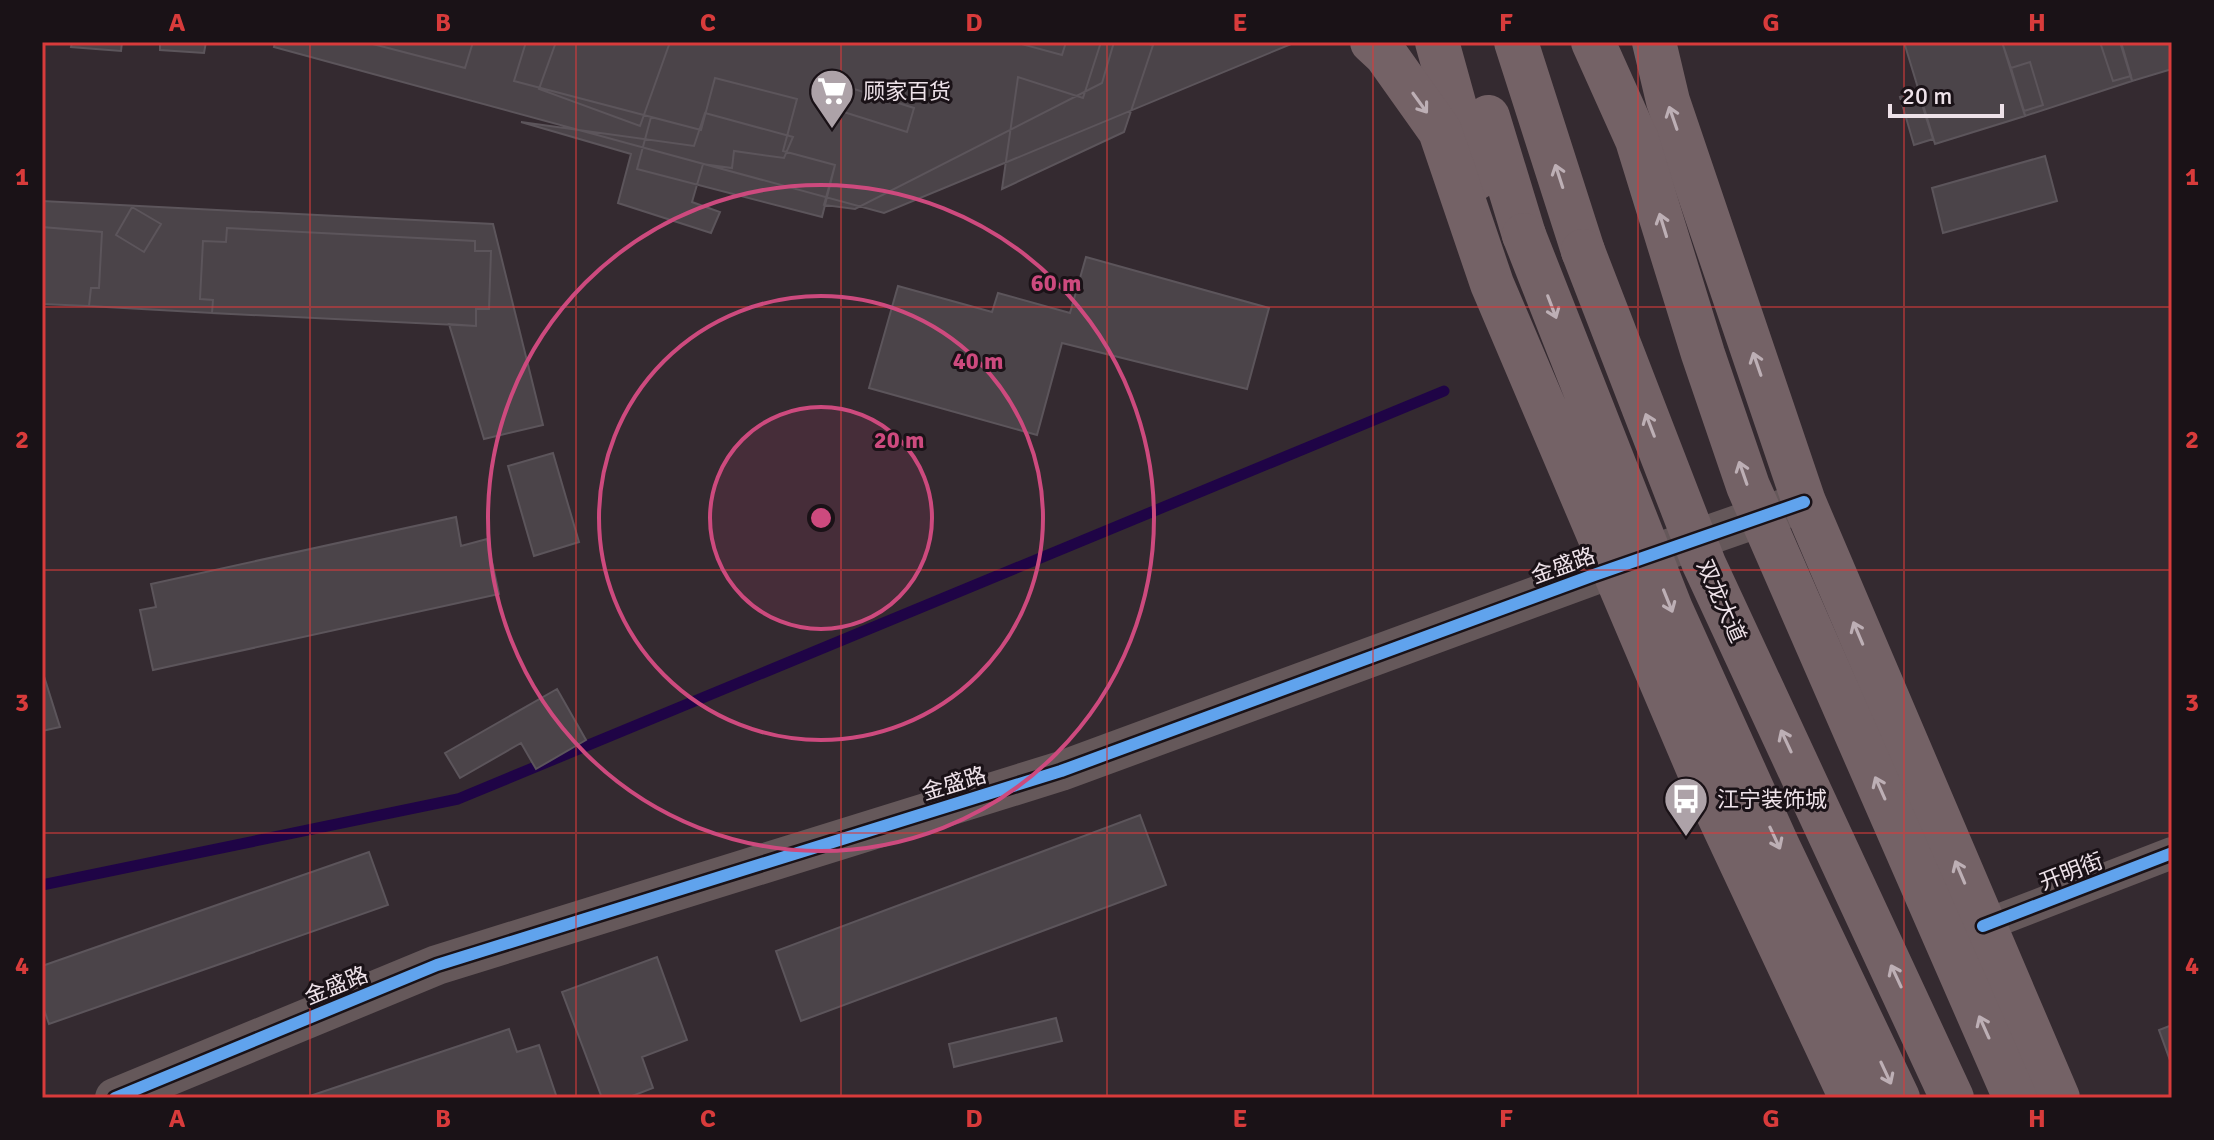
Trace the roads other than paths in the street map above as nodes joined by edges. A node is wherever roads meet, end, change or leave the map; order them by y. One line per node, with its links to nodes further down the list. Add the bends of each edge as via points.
1 (1372, 42): 13 (highway, one-way to 13, bridge, via 1440,131 1492,284 1710,797)
2 (1437, 42): 8 (highway)
3 (1465, 42): 14 (highway, one-way to 14, bridge, via 1524,235 1671,609)
4 (1516, 42): 15 (highway, 双龙大道, one-way to 4, bridge, via 1704,564 1583,251)
5 (1593, 42): 16 (highway, one-way to 5, bridge, via 1748,486 1637,140)
6 (1654, 42): 7 (highway, one-way to 6, via 1668,101)
7 (1804, 502): 8 (street, 金盛路); 10 (highway, one-way to 7)
8 (1594, 575): 11 (street, 金盛路, via 1061,771 437,965); 12 (highway)
9 (2172, 853): 10 (street, 开明街)
10 (1983, 926): 17 (highway)
11 (115, 1098)
12 (1827, 1098)
13 (1851, 1098)
14 (1898, 1098)
15 (1952, 1098)
16 (2015, 1098)
17 (2058, 1098)

